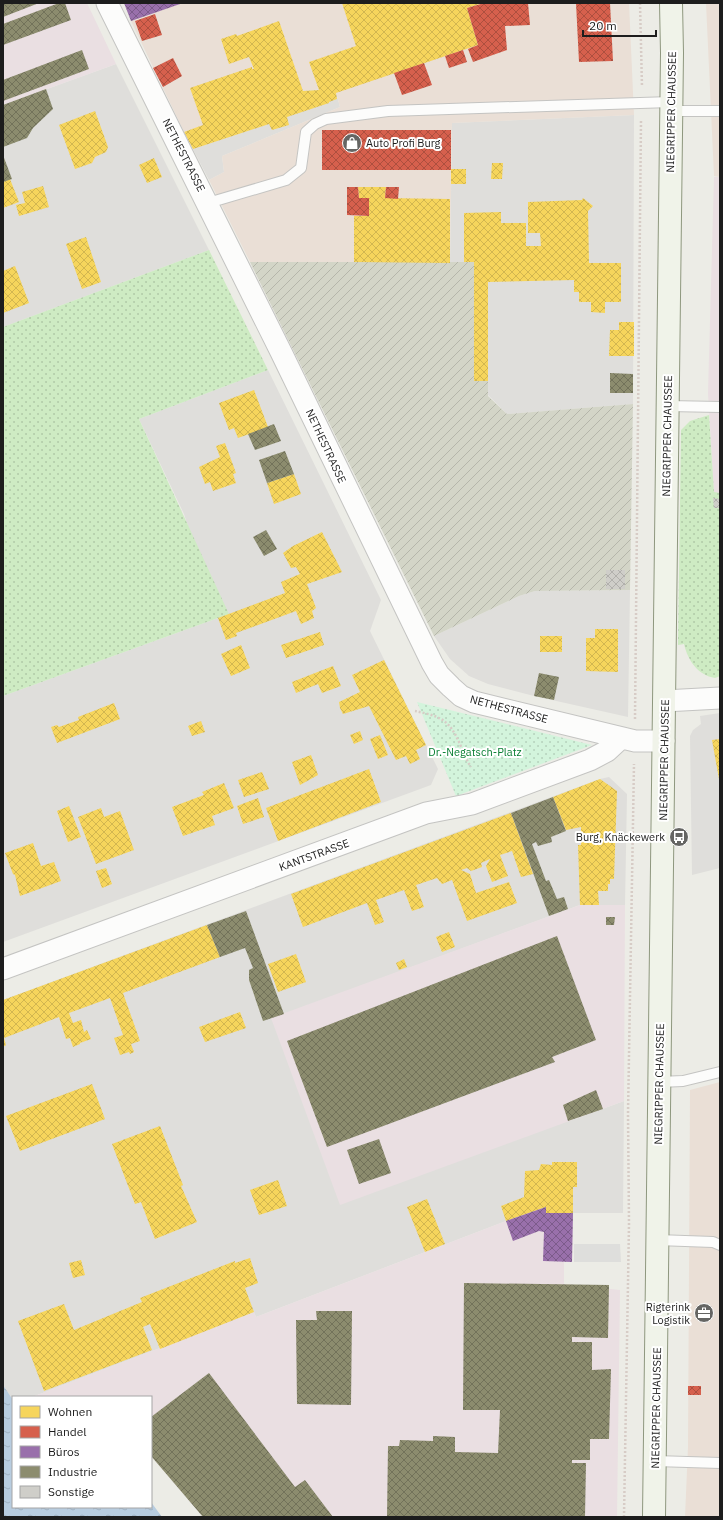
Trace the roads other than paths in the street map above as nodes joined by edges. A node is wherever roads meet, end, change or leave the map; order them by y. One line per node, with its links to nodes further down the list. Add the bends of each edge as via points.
1 (107, 3): 5 (street, NETHESTRASSE)
2 (671, 3): 3 (main road, NIEGRIPPER CHAUSSEE)
3 (671, 106): 4 (lane); 5 (lane, via 388,111 326,119 306,132 302,168 286,180); 6 (main road, NIEGRIPPER CHAUSSEE)
4 (720, 111)
5 (208, 203): 10 (street, NETHESTRASSE, via 439,675 461,696 474,702)
6 (668, 406): 7 (lane); 9 (main road, NIEGRIPPER CHAUSSEE)
7 (720, 407)
8 (720, 698): 9 (street)
9 (664, 701): 11 (main road, NIEGRIPPER CHAUSSEE)
10 (621, 738): 11 (street, NETHESTRASSE, via 635,741); 12 (street, KANTSTRASSE, via 607,751 590,760 472,804 426,814)
11 (664, 741): 14 (main road, NIEGRIPPER CHAUSSEE)
12 (3, 970)
13 (720, 1072): 14 (lane, via 683,1082)
14 (659, 1082): 15 (main road, NIEGRIPPER CHAUSSEE)
15 (657, 1240): 16 (lane, via 712,1242); 17 (main road, NIEGRIPPER CHAUSSEE)
16 (720, 1245)
17 (654, 1461): 18 (lane); 19 (main road, NIEGRIPPER CHAUSSEE)
18 (720, 1463)
19 (654, 1517)

